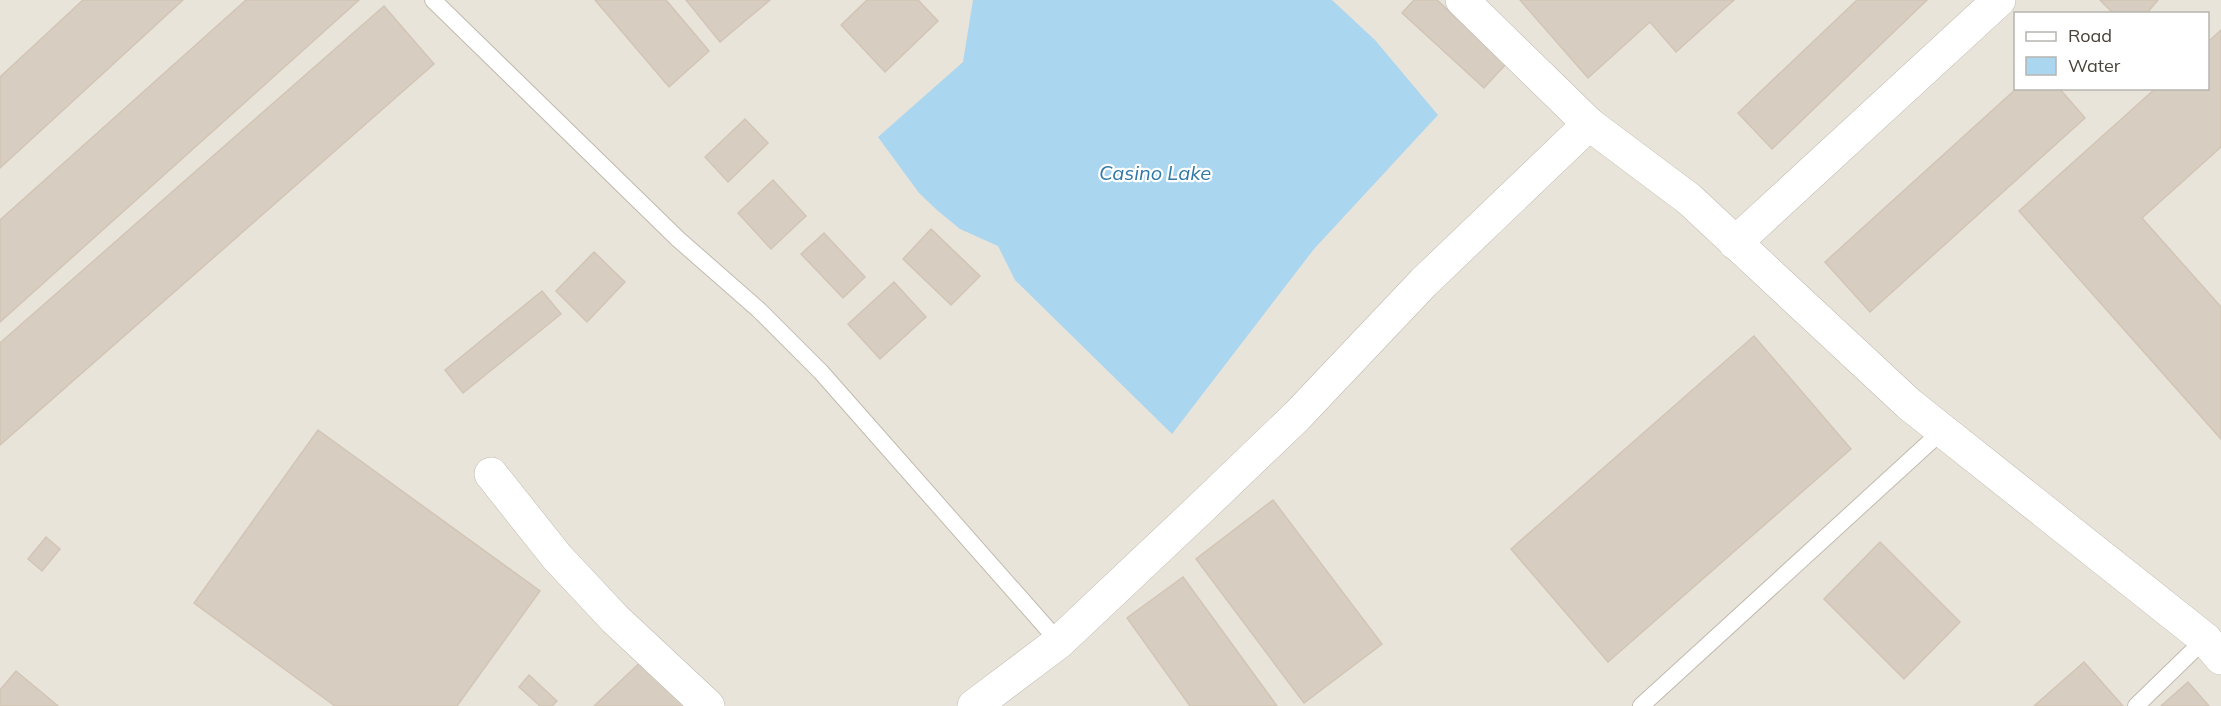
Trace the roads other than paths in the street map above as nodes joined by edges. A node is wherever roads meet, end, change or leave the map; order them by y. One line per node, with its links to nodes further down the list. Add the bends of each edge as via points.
1 (433, 0): 8 (lane, via 821,372)
2 (1462, 0): 4 (street)
3 (1999, 0): 5 (street)
4 (1588, 124): 5 (street, via 1689,199); 8 (street, via 1424,282 1297,416)
5 (1736, 243): 6 (street, via 1909,405)
6 (1943, 430): 9 (street); 12 (lane)
7 (491, 474): 10 (street, via 557,557 615,619)
8 (1059, 642): 11 (street)
9 (2213, 648): 13 (lane)
10 (708, 706)
11 (974, 706)
12 (1641, 706)
13 (2136, 706)

